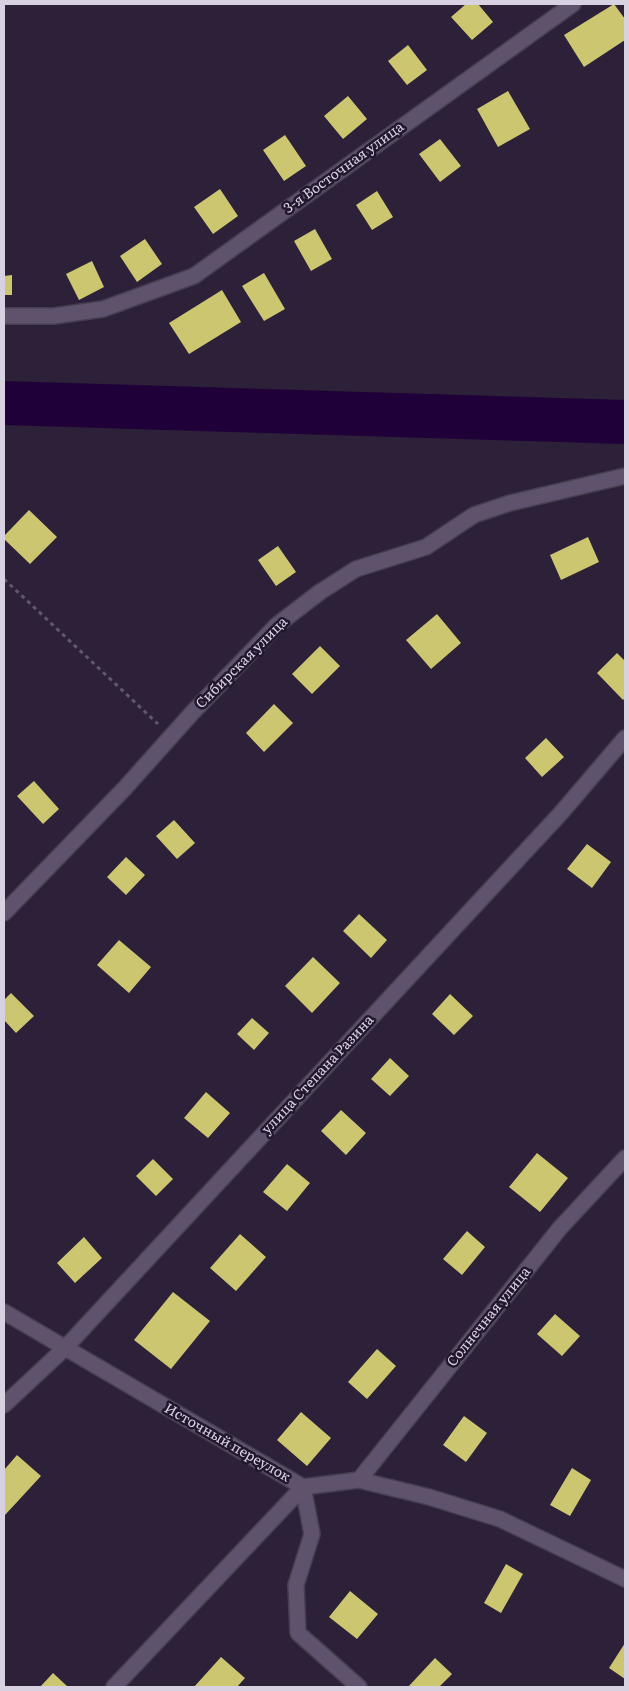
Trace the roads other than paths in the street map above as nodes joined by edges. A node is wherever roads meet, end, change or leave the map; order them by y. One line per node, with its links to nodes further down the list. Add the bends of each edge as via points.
1 (573, 4): 2 (street, 3-я Восточная улица, via 194,276 103,309 54,316)
2 (4, 316)
3 (625, 476): 5 (street, Сибирская улица, via 510,503 474,515 426,547 356,569 320,592 277,625 126,788)
4 (625, 738): 8 (street, улица Степана Разина, via 561,813)
5 (4, 913)
6 (625, 1158): 10 (street, Солнечная улица, via 560,1228)
7 (4, 1312): 8 (street, Источный переулок)
8 (65, 1348): 9 (street, улица Степана Разина); 11 (street, Источный переулок)
9 (4, 1405)
10 (359, 1480): 11 (street); 12 (street, via 500,1519)
11 (303, 1487): 13 (street); 14 (street, Источный переулок, via 312,1534 296,1585 298,1633)
12 (625, 1579)
13 (114, 1687)
14 (359, 1687)

